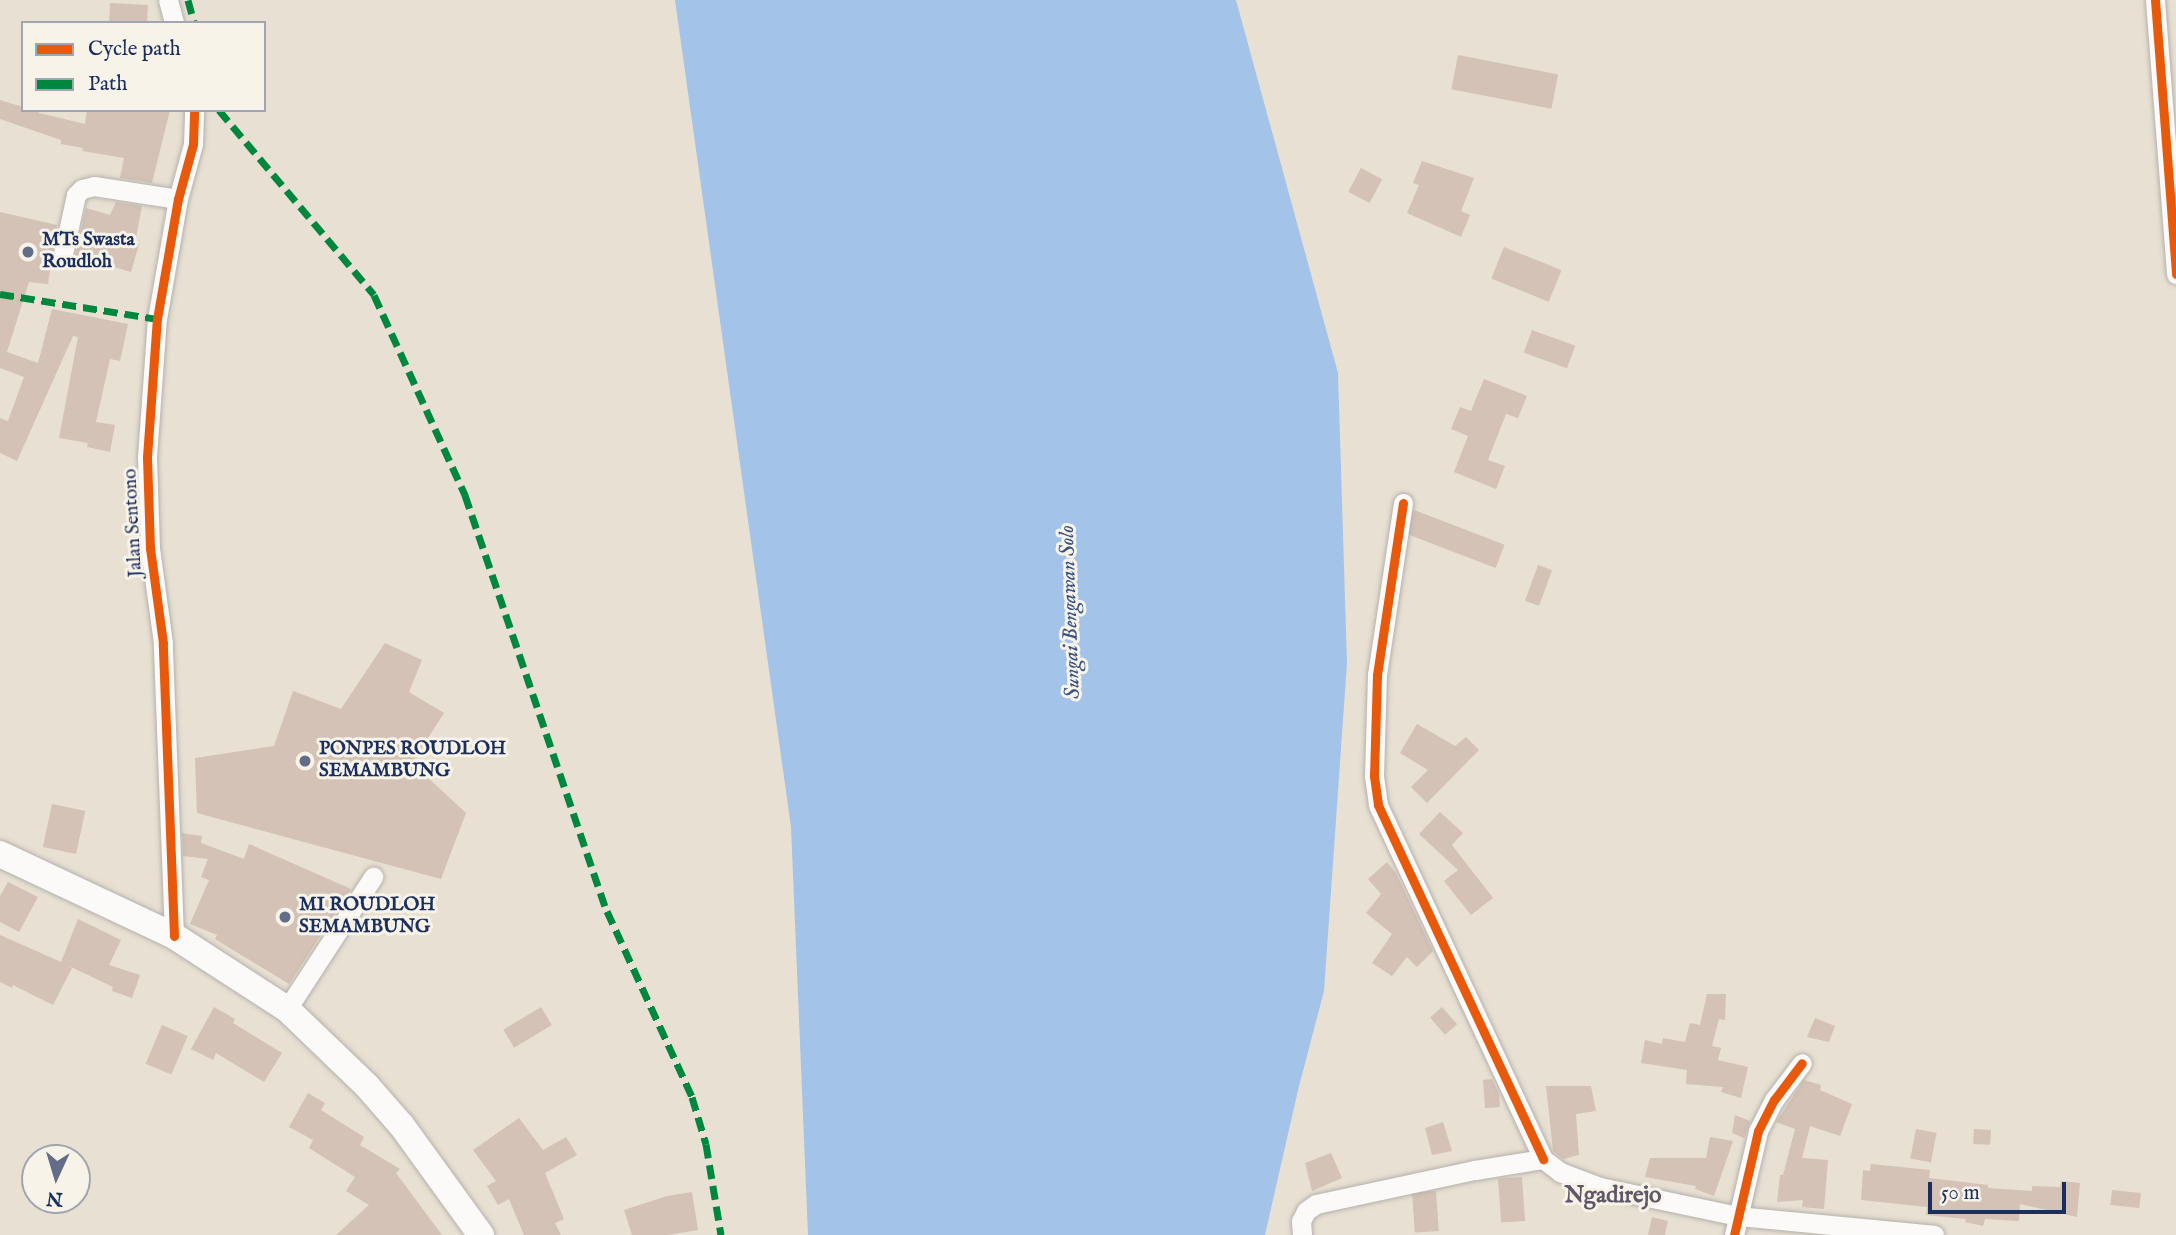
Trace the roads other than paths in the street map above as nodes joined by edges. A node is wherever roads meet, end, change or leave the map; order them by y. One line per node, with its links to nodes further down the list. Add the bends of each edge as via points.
1 (168, 0): 3 (street)
2 (2155, 0): 7 (street)
3 (173, 21)
4 (194, 112): 5 (street, Jalan Sentono, via 193,144)
5 (178, 199): 6 (street, via 82,189 76,195); 11 (street, Jalan Sentono, via 157,320 147,457 150,548 163,643)
6 (64, 254)
7 (2176, 274)
8 (1403, 503): 14 (street, via 1377,675 1374,776 1378,805)
9 (0, 854): 11 (street)
10 (373, 877): 12 (street)
11 (174, 936): 12 (street)
12 (287, 1009): 16 (street, via 402,1126)
13 (1802, 1063): 15 (street, via 1773,1100 1758,1130)
14 (1543, 1159): 15 (street, via 1560,1172 1600,1187); 17 (street, via 1317,1204 1301,1221)
15 (1736, 1225): 18 (street)
16 (481, 1235)
17 (1302, 1235)
18 (1934, 1235)

